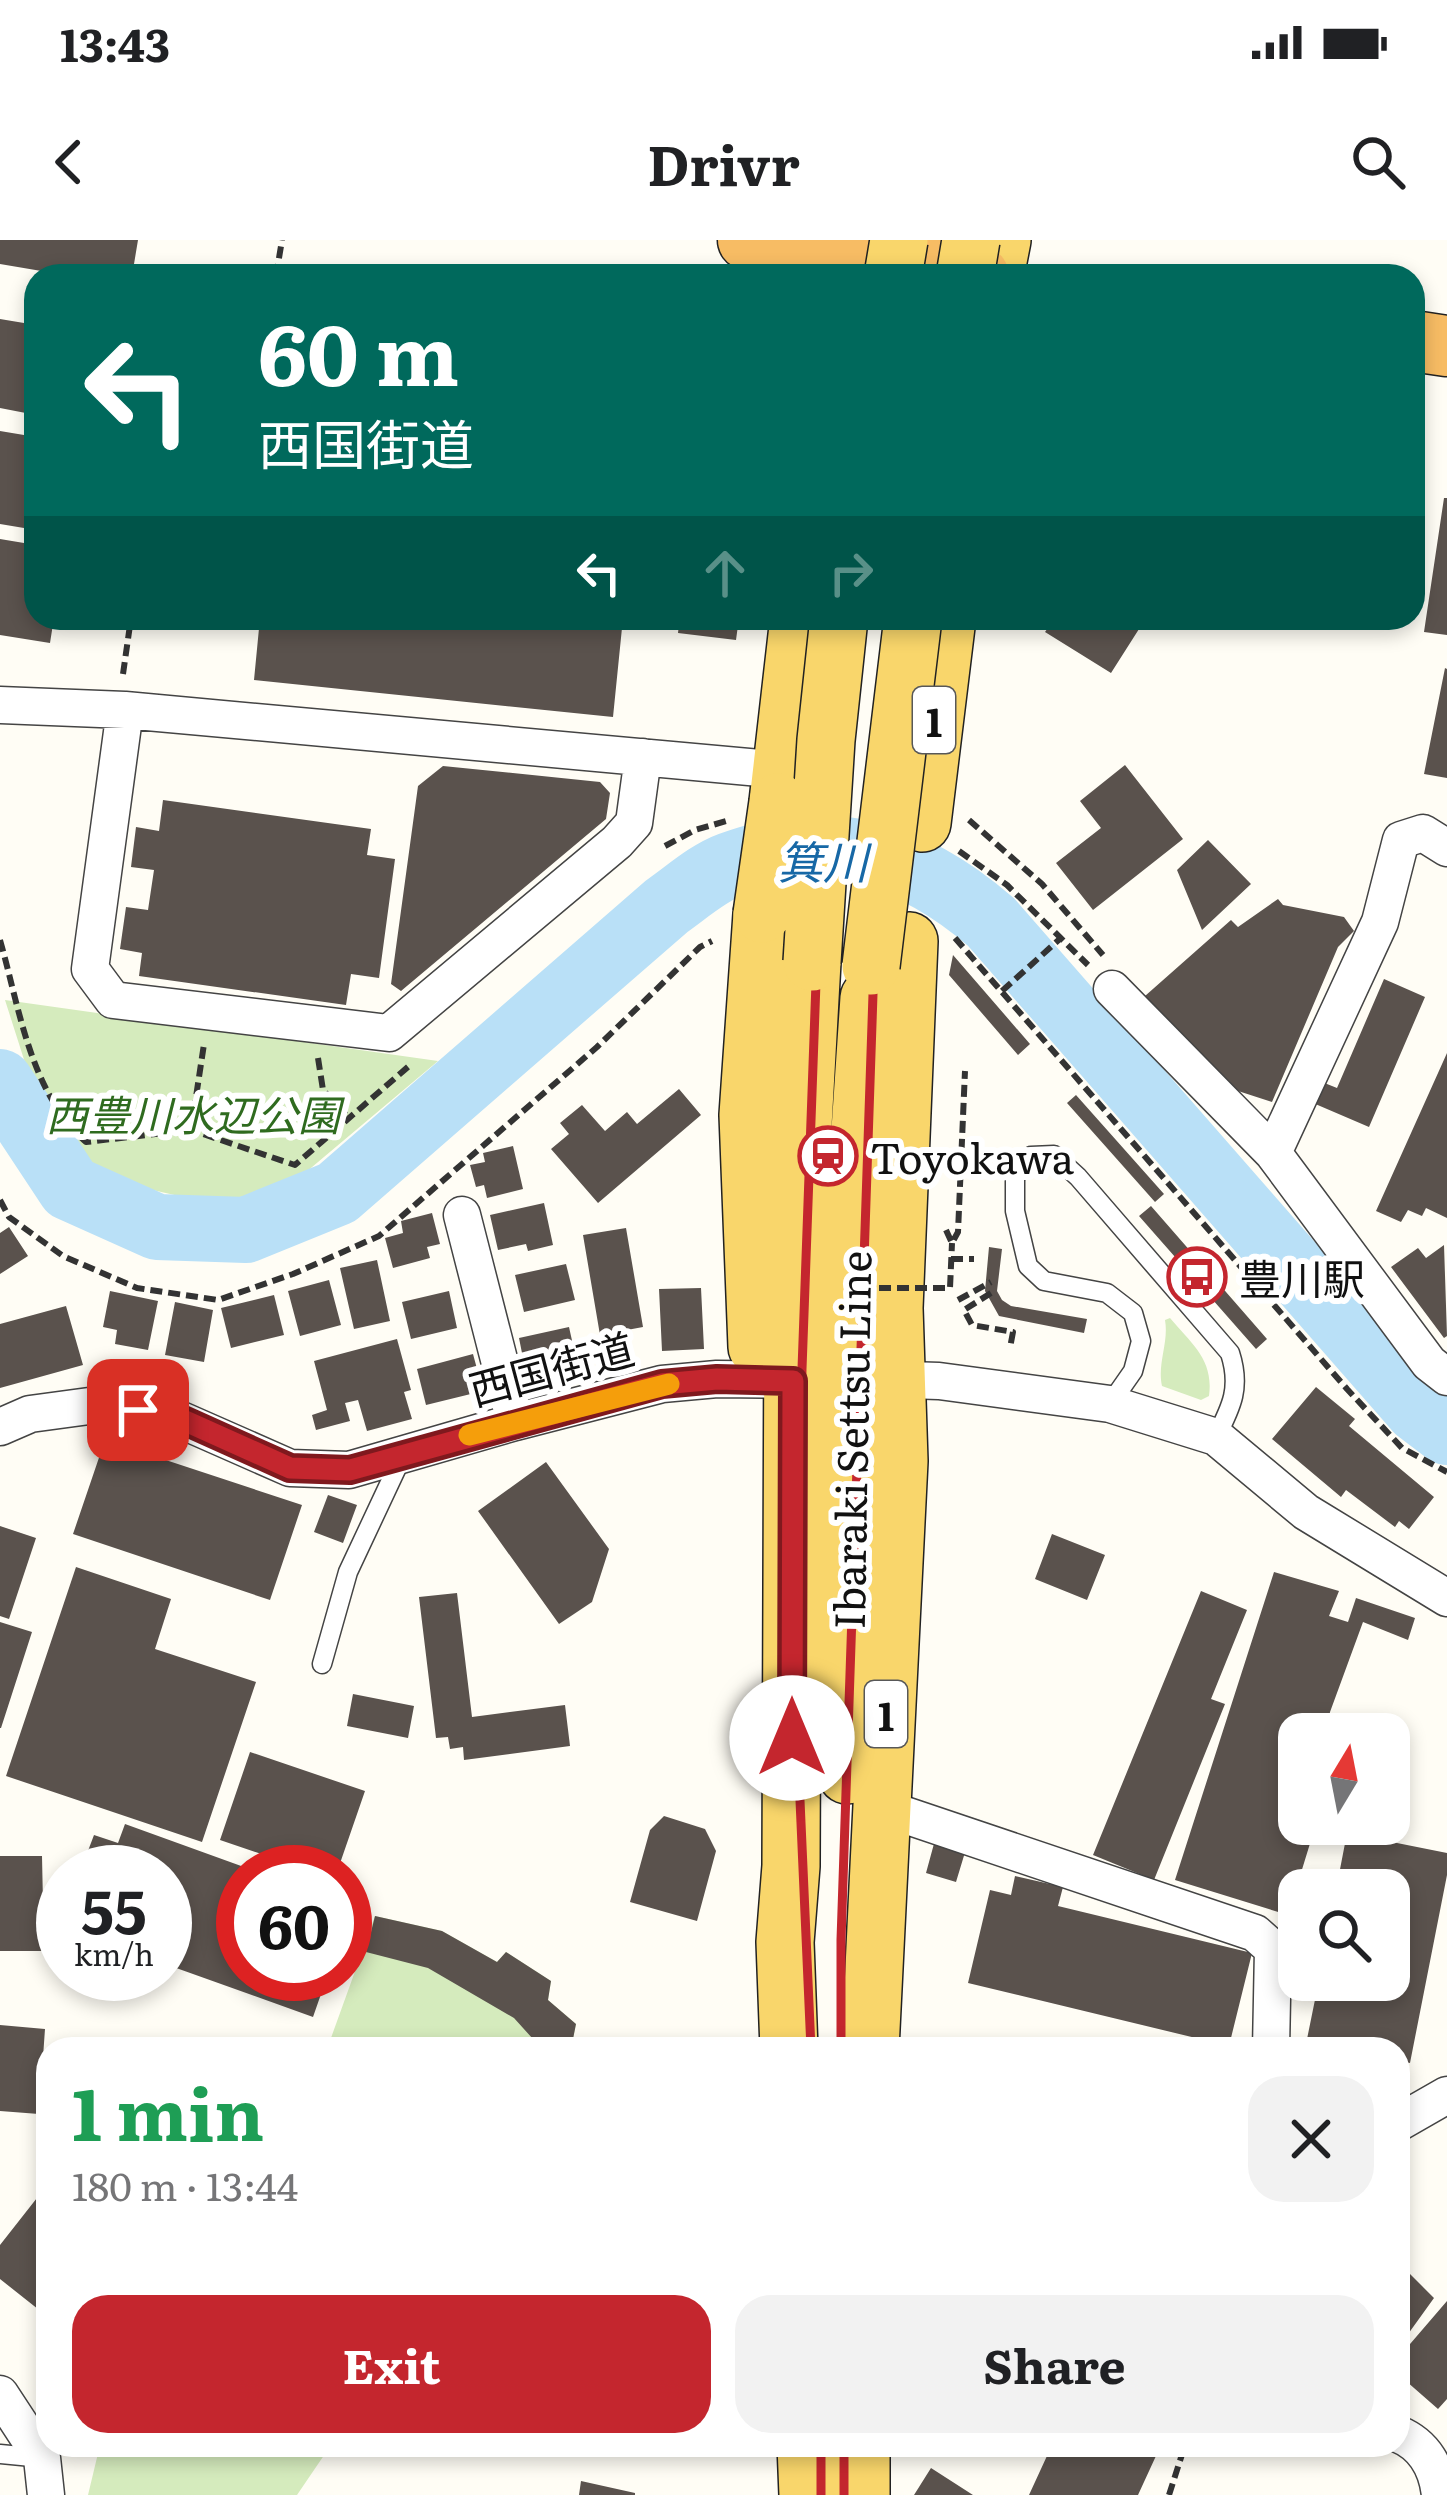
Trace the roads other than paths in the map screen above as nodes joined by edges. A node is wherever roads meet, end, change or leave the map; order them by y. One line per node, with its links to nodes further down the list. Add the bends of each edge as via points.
1 (748, 240): 2 (highway)
2 (870, 257): 3 (highway)
3 (910, 264)
4 (797, 630): 11 (main road, 1)
5 (837, 630): 19 (main road, Ibaraki Settsu Line / 1, bridge, via 793,1308)
6 (914, 630): 13 (main road, Ibaraki Settsu Line / 1, bridge)
7 (947, 630): 13 (main road, 1, via 942,825)
8 (123, 698): 9 (street); 10 (street); 10 (street, via 90,969 113,1000 389,1033 634,823)
9 (0, 705)
10 (643, 757): 11 (street)
11 (767, 797): 19 (main road, 1, bridge, via 741,926 748,1115)
12 (1447, 848): 15 (street, via 1424,833 1401,840 1380,922)
13 (911, 947): 18 (main road, 1, via 894,1308); 19 (main road, Ibaraki Settsu Line / 1)
14 (1109, 974): 15 (street)
15 (1273, 1154): 17 (street)
16 (462, 1216): 21 (street)
17 (1447, 1377)
18 (898, 1378): 19 (street, 西国街道); 20 (street, 西国街道); 27 (main road, 1)
19 (798, 1380): 21 (street, 西国街道, via 662,1384); 28 (main road, 1); 29 (main road, Ibaraki Settsu Line / 1)
20 (1110, 1404): 23 (street, 西国街道); 23 (lane, via 1133,1371 1141,1341 1132,1313 1107,1293 1045,1281 1028,1266 1015,1177 1030,1156 1054,1155 1078,1177 1230,1353 1238,1377)
21 (515, 1422): 24 (street, 西国街道)
22 (0, 1426): 24 (street, 西国街道, via 104,1404 172,1415 290,1468 350,1470)
23 (1216, 1436): 25 (street, 西国街道, via 1306,1512)
24 (403, 1454): 26 (lane, via 348,1572)
25 (1447, 1598)
26 (322, 1664)
27 (881, 1807): 30 (main road, 1); 31 (street, via 1255,1933 1273,1949)
28 (789, 2037)
29 (848, 2037)
30 (871, 2037)
31 (1271, 2037)
32 (1447, 2096): 33 (street)
33 (1410, 2116)
34 (0, 2394): 36 (street)
35 (1410, 2440): 44 (street, via 1437,2469)
36 (36, 2449)
37 (0, 2454): 40 (lane)
38 (806, 2457): 42 (main road)
39 (861, 2457): 43 (main road)
40 (42, 2458): 41 (street)
41 (46, 2495)
42 (808, 2495)
43 (861, 2495)
44 (1440, 2495)

